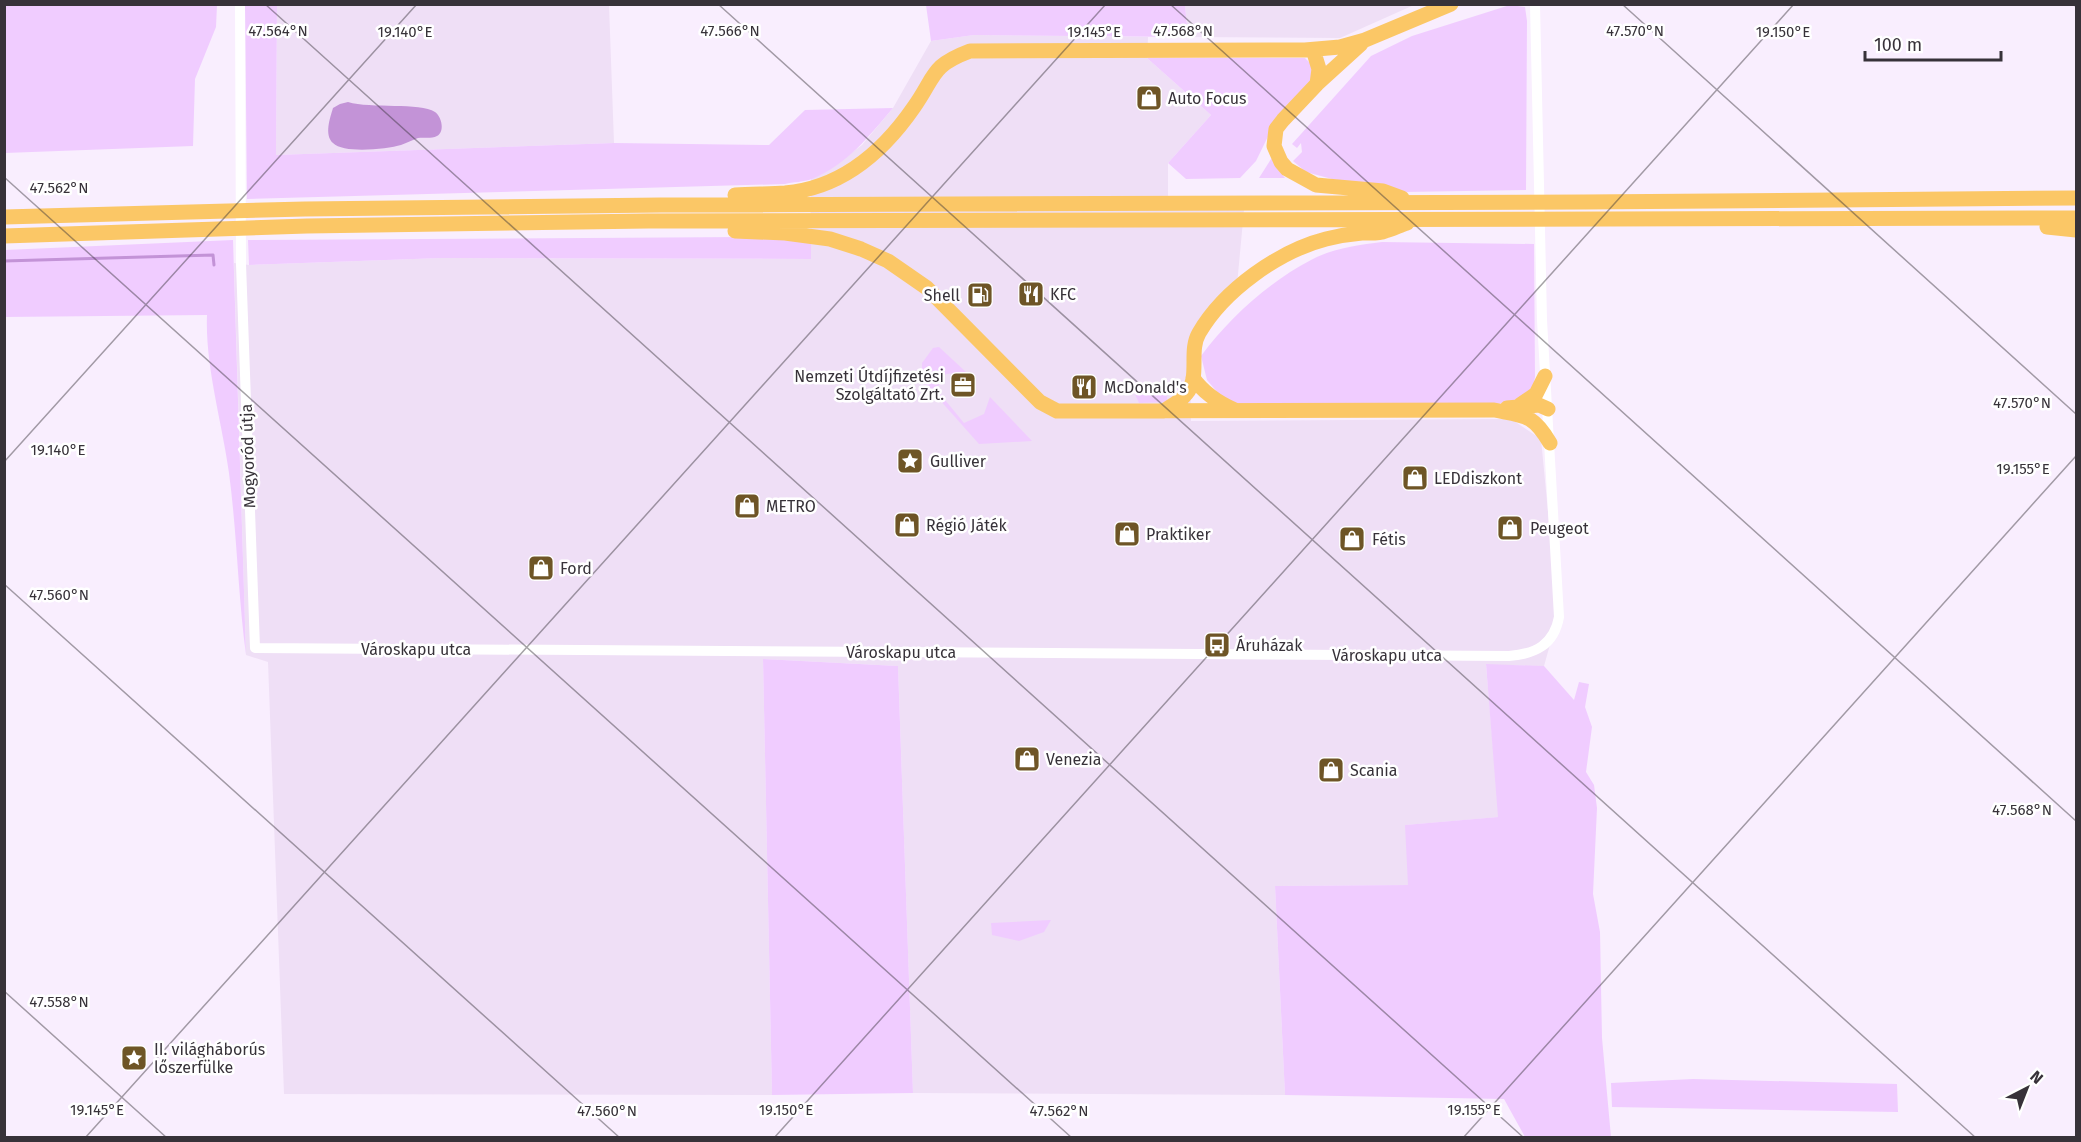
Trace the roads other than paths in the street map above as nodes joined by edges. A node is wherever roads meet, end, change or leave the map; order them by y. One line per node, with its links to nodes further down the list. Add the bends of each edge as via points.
1 (240, 4): 26 (street, Mogyoród útja, via 241,264)
2 (1451, 4): 4 (highway)
3 (1535, 4): 18 (street)
4 (1365, 40): 5 (highway); 6 (highway)
5 (1310, 53): 6 (highway); 7 (highway, via 1320,69); 10 (highway, via 970,51 942,65 898,130 872,156 840,178 787,193 694,196)
6 (1343, 59): 7 (highway)
7 (1317, 84): 9 (highway, via 1276,129 1276,153 1287,169 1316,185 1383,191)
8 (2076, 196): 9 (highway)
9 (1413, 202): 10 (highway)
10 (661, 205): 11 (highway)
11 (4, 217)
12 (2076, 218): 13 (highway)
13 (1972, 219): 14 (highway); 16 (highway)
14 (1416, 220): 15 (highway); 19 (highway, via 1386,231 1311,243 1260,269 1229,297 1201,331 1193,353)
15 (648, 221): 17 (highway); 21 (highway, via 841,242 888,261 919,282 1052,410)
16 (2076, 230)
17 (4, 236)
18 (1545, 376): 20 (street); 24 (highway)
19 (1194, 384): 21 (highway); 22 (highway, via 1200,404); 23 (highway)
20 (1548, 409): 24 (highway, via 1539,405); 25 (street)
21 (1164, 411): 22 (highway)
22 (1196, 411): 23 (highway)
23 (1238, 411): 24 (highway)
24 (1522, 411): 25 (highway, via 1539,425)
25 (1550, 442): 26 (street, Városkapu utca, via 1559,617 1554,634 1545,645 1537,651 1509,656)
26 (255, 648)

